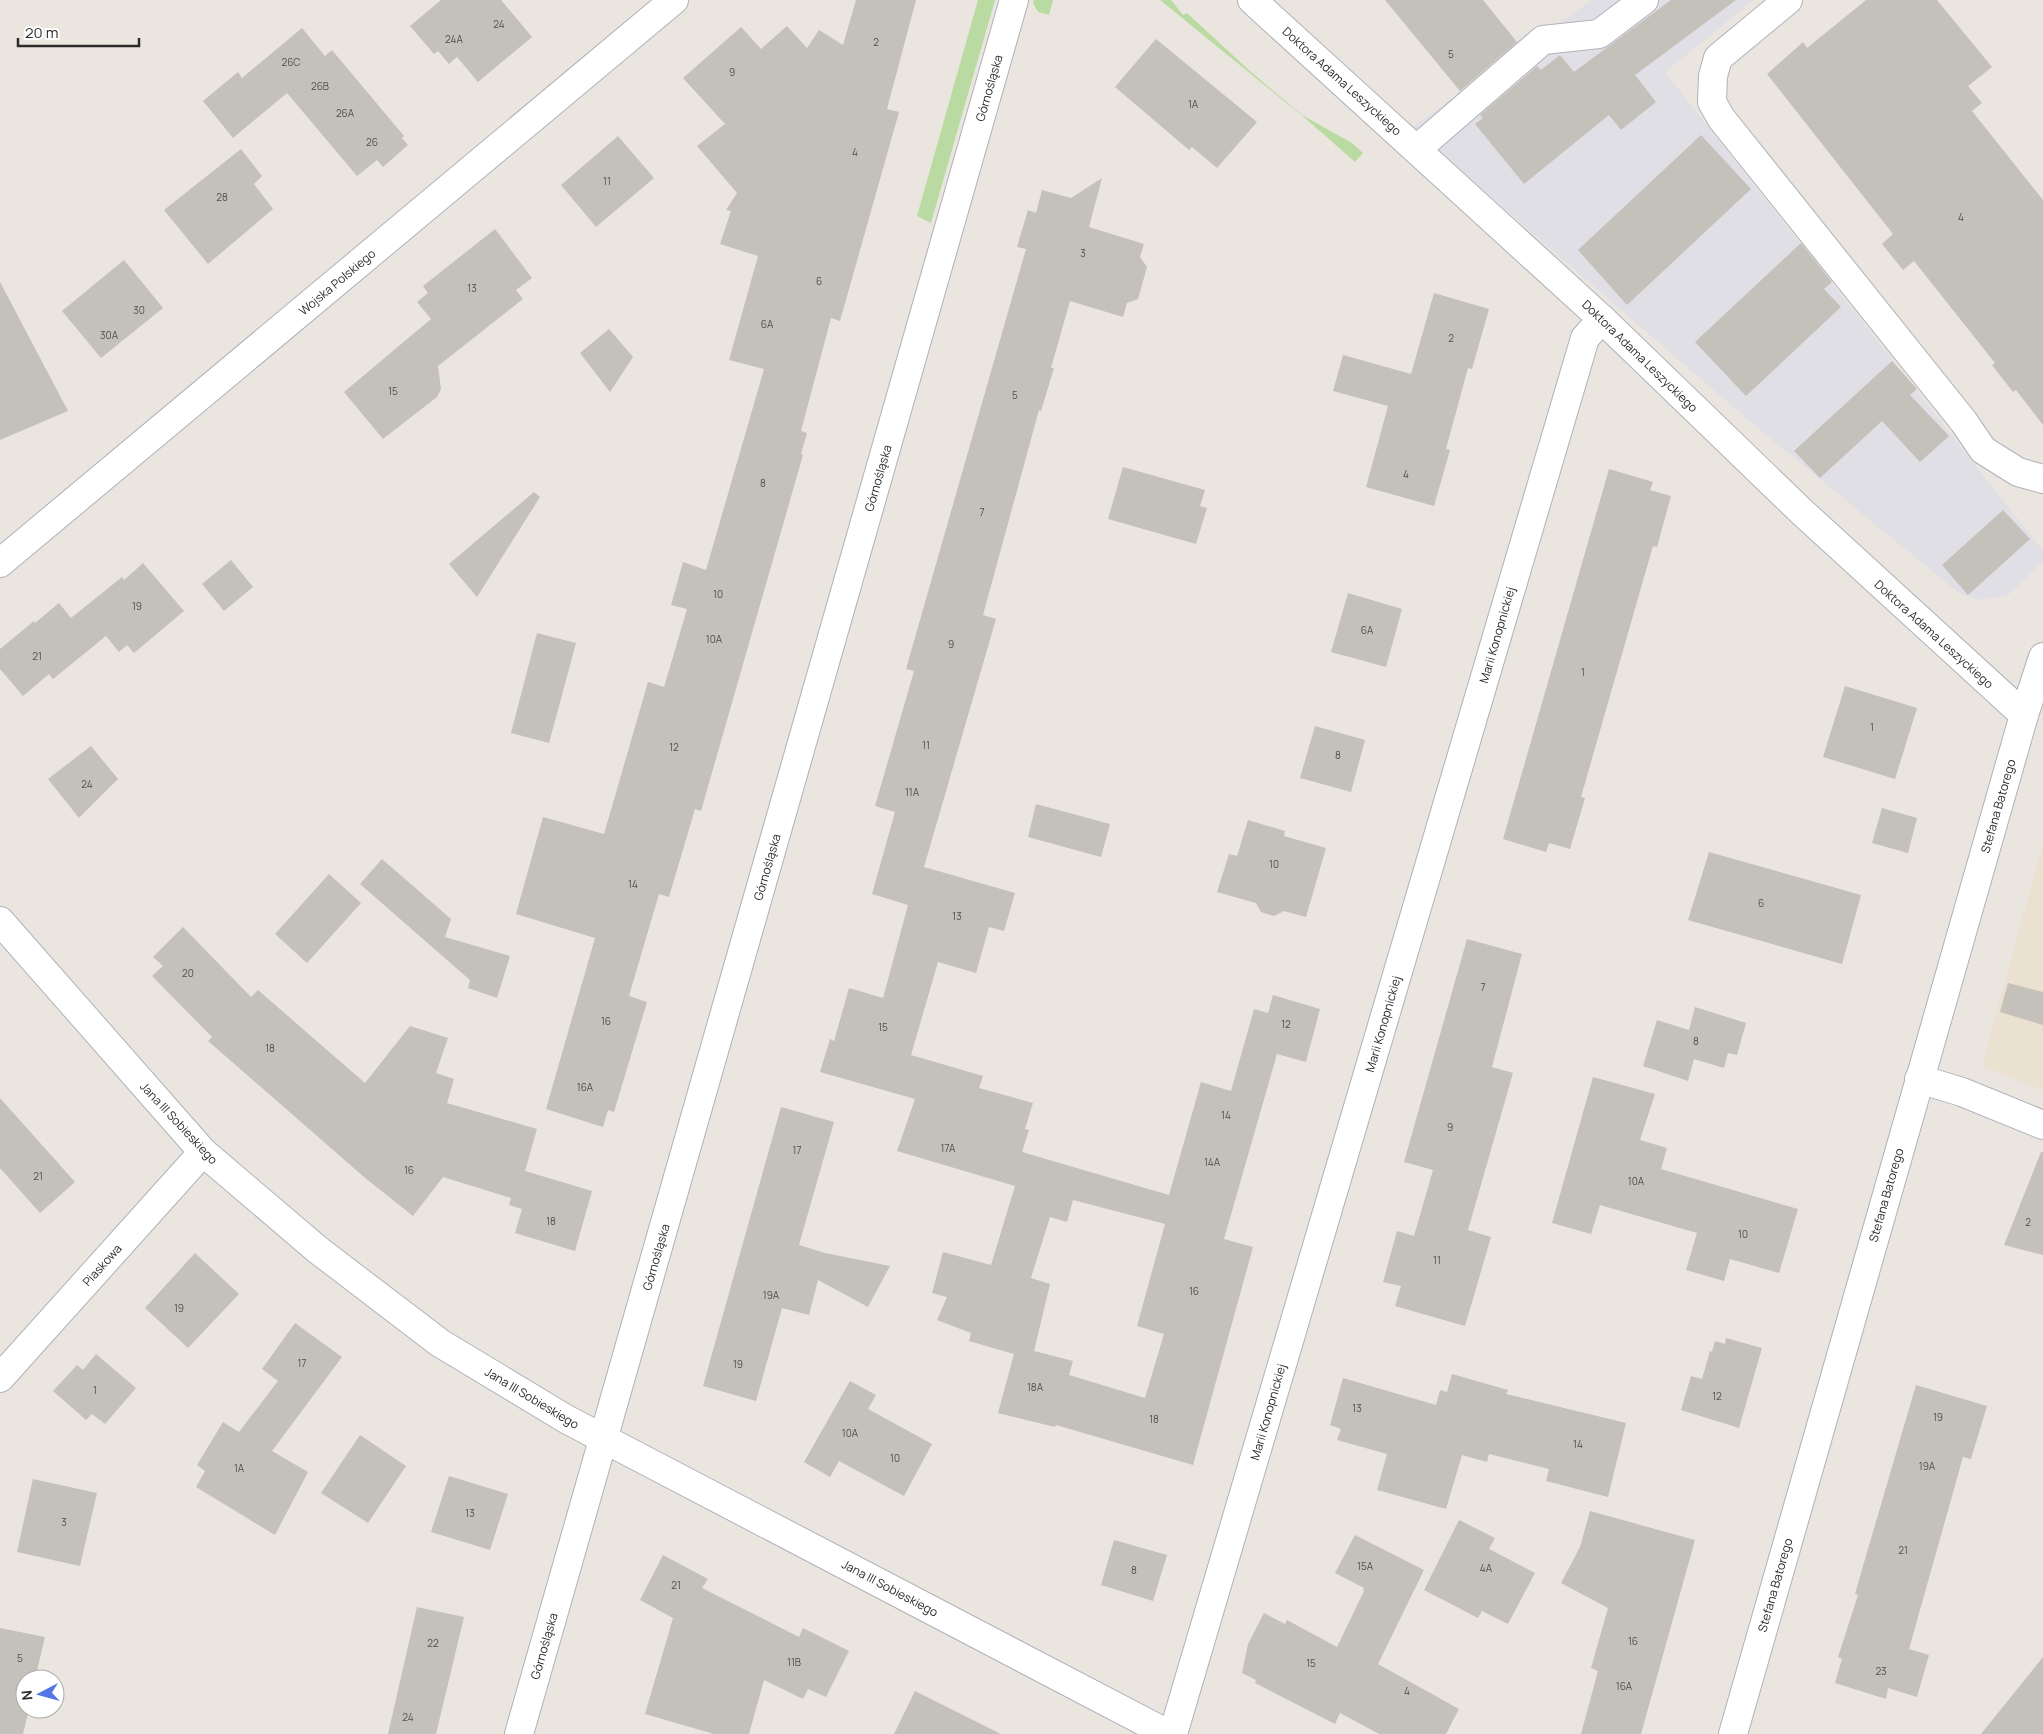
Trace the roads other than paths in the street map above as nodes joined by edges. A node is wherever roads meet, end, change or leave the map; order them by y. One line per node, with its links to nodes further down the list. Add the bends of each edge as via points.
1 (674, 0): 9 (street, Wojska Polskiego)
2 (1014, 0): 17 (street, Górnośląska)
3 (1252, 0): 6 (street, Doktora Adama Leszyckiego)
4 (1644, 0): 6 (street, via 1599,34 1543,40)
5 (1788, 0): 8 (street, via 1718,58 1713,76 1712,102 1721,118 1984,450 2018,472)
6 (1417, 149): 7 (street, Doktora Adama Leszyckiego)
7 (1602, 319): 11 (street, Doktora Adama Leszyckiego, via 1802,512); 20 (street, Marii Konopnickiej, via 1585,338)
8 (2043, 479)
9 (0, 563)
10 (2043, 657): 11 (street, Stefana Batorego)
11 (2024, 715): 13 (street, Stefana Batorego)
12 (0, 921): 15 (street, Jana III Sobieskiego)
13 (1919, 1079): 14 (street, via 1962,1092); 21 (street, Stefana Batorego)
14 (2043, 1125)
15 (203, 1152): 16 (street, Piaskowa); 17 (street, Jana III Sobieskiego, via 318,1250 440,1343)
16 (0, 1378)
17 (602, 1438): 18 (street, Górnośląska); 19 (street, Jana III Sobieskiego)
18 (518, 1734)
19 (1168, 1734)
20 (1173, 1734)
21 (1733, 1734)

